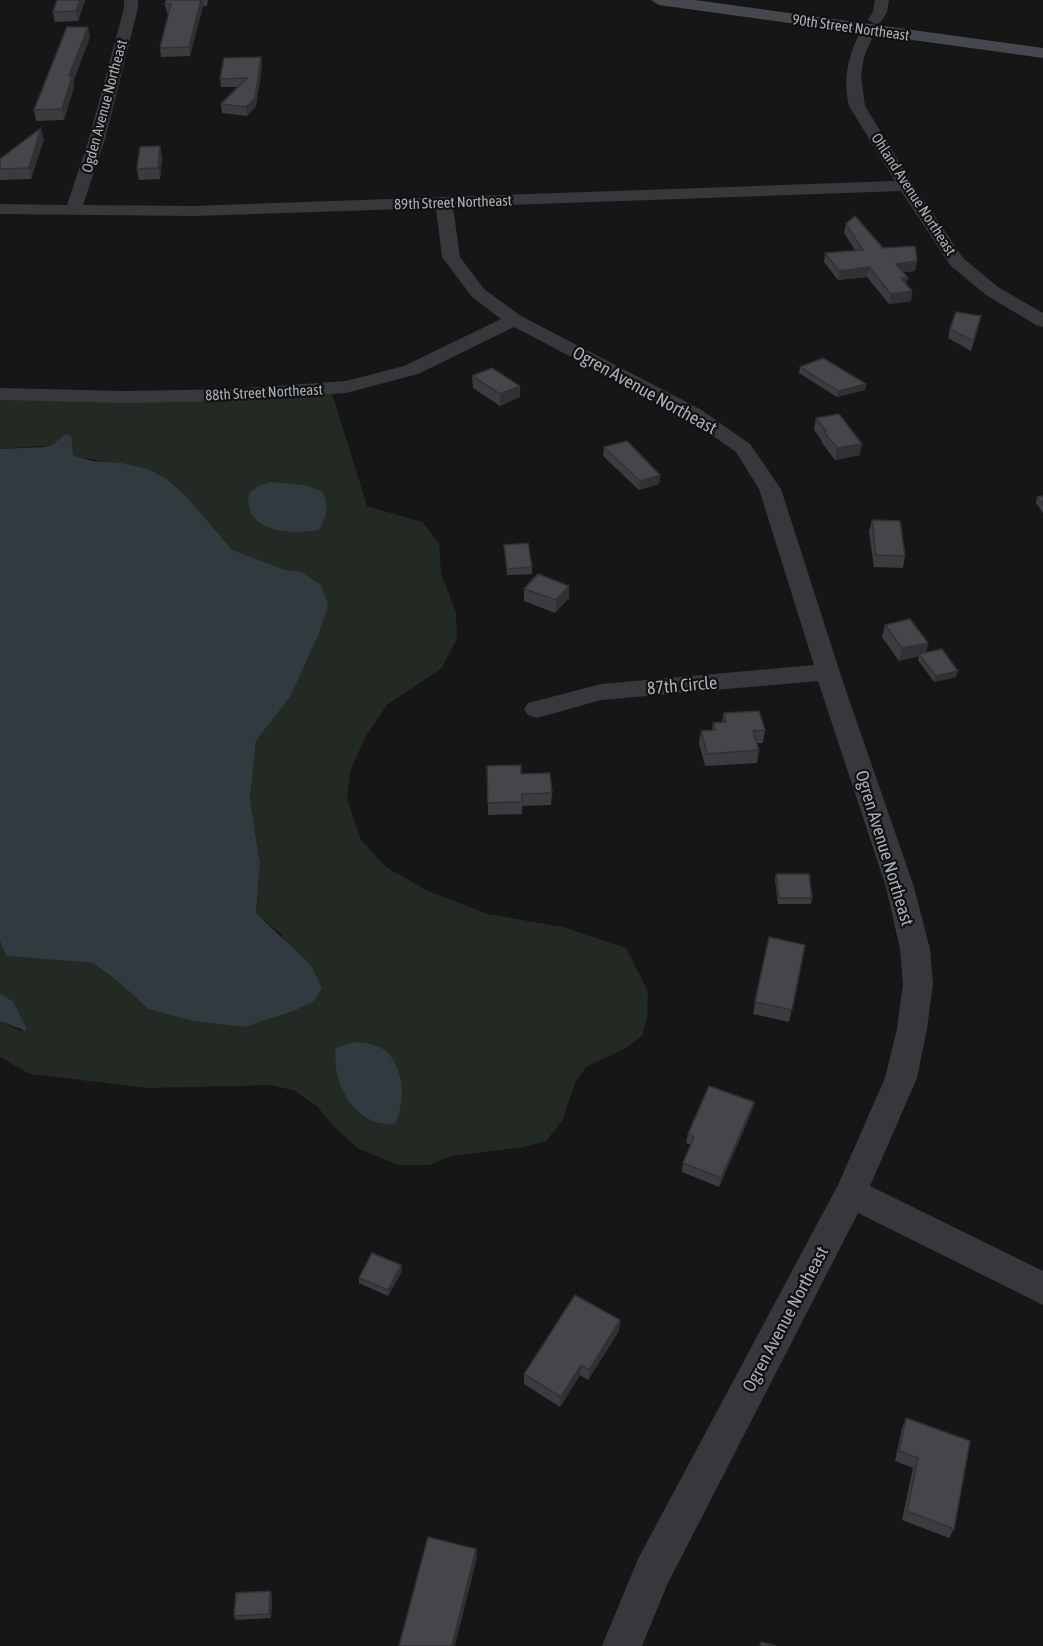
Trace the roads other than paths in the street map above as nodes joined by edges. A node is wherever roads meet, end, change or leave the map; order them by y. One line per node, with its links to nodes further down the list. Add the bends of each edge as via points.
1 (131, 0): 11 (street, Ogden Avenue Northeast, via 97,139)
2 (659, 0): 5 (main road, 90th Street Northeast, via 838,25)
3 (735, 0): 5 (main road, 90th Street Northeast)
4 (882, 0): 5 (street, Ohland Avenue Northeast, via 880,12)
5 (871, 24): 6 (main road, 90th Street Northeast, via 902,23); 7 (main road, 90th Street Northeast); 8 (street, Ohland Avenue Northeast, via 856,54 853,95)
6 (1043, 42)
7 (1043, 53)
8 (906, 186): 9 (street, 89th Street Northeast); 13 (street, Ohland Avenue Northeast, via 957,262 992,291)
9 (444, 203): 11 (street, 89th Street Northeast); 12 (street, Ogren Avenue Northeast, via 451,257 478,293)
10 (0, 209): 11 (street, 89th Street Northeast)
11 (74, 211)
12 (514, 321): 14 (street, 88th Street Northeast, via 411,370 346,387 231,395); 15 (street, Ogren Avenue Northeast, via 693,412 743,448 770,489)
13 (1043, 321)
14 (0, 394)
15 (828, 672): 16 (street, 87th Circle, via 601,692); 17 (street, Ogren Avenue Northeast, via 900,888 915,949 918,984 901,1078)
16 (537, 709)
17 (851, 1193): 18 (street); 19 (street, Ogren Avenue Northeast, via 652,1573)
18 (1043, 1289)
19 (622, 1646)

